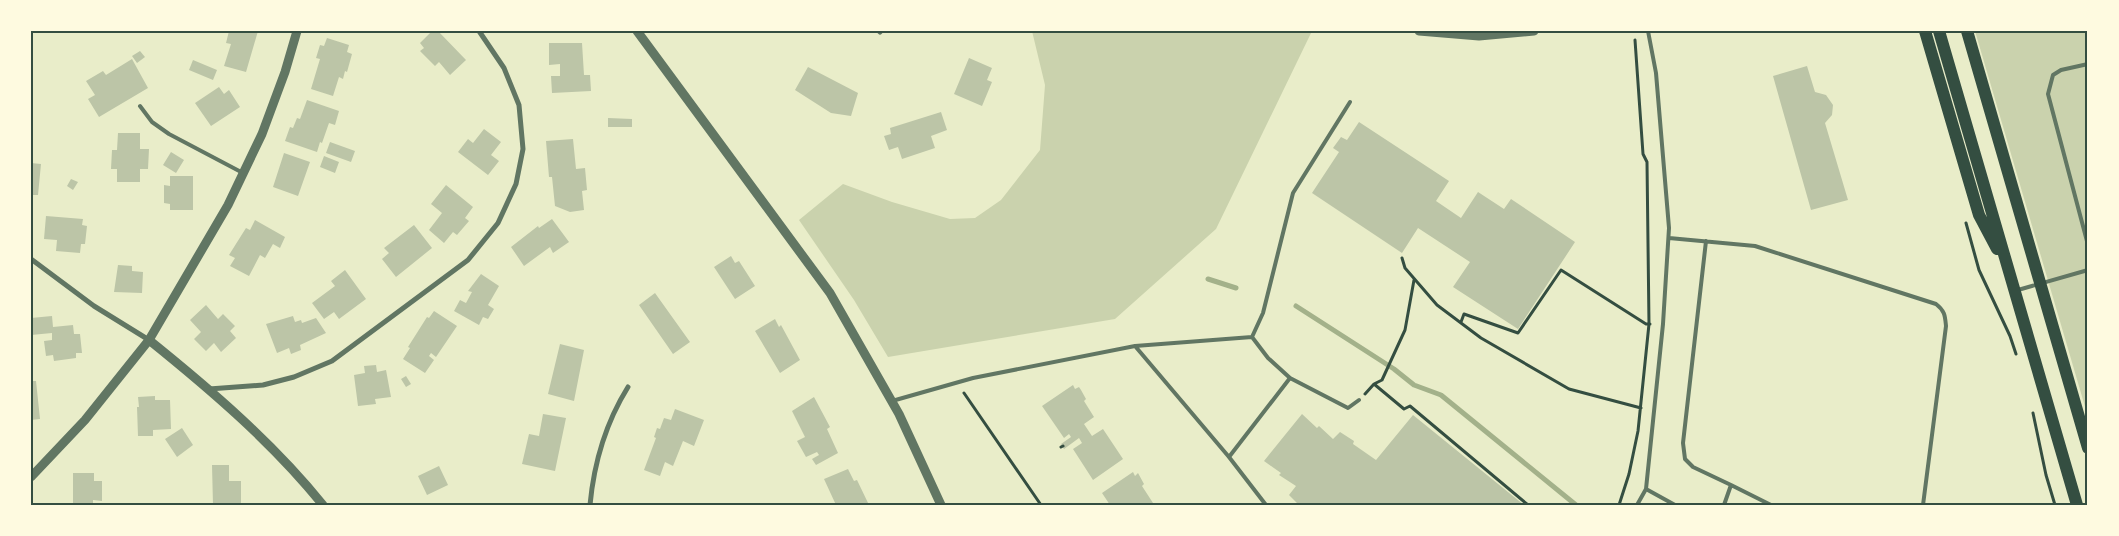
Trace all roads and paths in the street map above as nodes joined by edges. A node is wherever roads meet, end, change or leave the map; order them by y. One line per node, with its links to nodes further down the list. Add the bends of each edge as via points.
1 (297, 31): 15 (street, via 262,134)
2 (479, 31): 37 (street, via 504,68 519,105 523,149 516,184 498,223 468,260 332,361 294,377 263,385)
3 (637, 31): 40 (street, via 830,293)
4 (1419, 31): 10 (street)
5 (1534, 31): 10 (street)
6 (1648, 31): 17 (lane, via 1656,73)
7 (1925, 31): 22 (highway, via 1978,215)
8 (1939, 31): 22 (highway)
9 (1968, 33): 25 (highway)
10 (1479, 34)
11 (1635, 40): 28 (path, via 1643,154 1647,162)
12 (2088, 64): 19 (lane, via 2053,75 2048,94)
13 (1350, 102): 30 (lane, via 1293,193 1263,313)
14 (140, 106): 15 (lane, via 152,122 169,134)
15 (243, 173): 31 (street, via 228,205)
16 (1965, 222): 33 (path, via 1979,270)
17 (1669, 238): 18 (lane); 29 (lane)
18 (1706, 240): 47 (lane, via 1683,444 1685,459 1693,467); 60 (lane, via 1755,246 1936,304 1945,314)
19 (2088, 245)
20 (1402, 258): 24 (path)
21 (31, 259): 31 (street, via 94,306)
22 (2008, 270): 26 (highway)
23 (2088, 270): 25 (lane)
24 (1414, 279): 27 (path, via 1437,305); 35 (path, via 1405,330 1382,380)
25 (2040, 284): 26 (lane); 44 (highway)
26 (2015, 292): 62 (highway)
27 (1461, 322): 28 (path, via 1464,314 1518,334 1562,270); 41 (path, via 1481,338 1569,389)
28 (1649, 324): 29 (path); 41 (path)
29 (1664, 324): 43 (lane)
30 (1252, 337): 32 (lane); 34 (lane, via 1268,358)
31 (149, 340): 37 (street); 46 (street, via 86,420)
32 (1135, 346): 40 (lane, via 973,378); 45 (lane)
33 (2016, 355)
34 (1290, 378): 39 (lane, via 1348,408); 45 (lane)
35 (1374, 384): 39 (path); 54 (path, via 1404,409 1410,406)
36 (628, 387): 50 (street, via 604,434 593,474)
37 (209, 389): 49 (street, via 276,453)
38 (964, 393): 52 (path)
39 (1359, 400)
40 (892, 401): 51 (street)
41 (1640, 408): 43 (path); 55 (path, via 1636,440)
42 (2033, 410): 61 (path)
43 (1654, 412): 48 (lane)
44 (2088, 448)
45 (1229, 456): 53 (lane)
46 (31, 478)
47 (1731, 486): 58 (lane); 59 (lane)
48 (1646, 489): 56 (lane); 57 (lane)
49 (324, 505)
50 (590, 505)
51 (941, 505)
52 (1040, 505)
53 (1266, 505)
54 (1528, 505)
55 (1619, 505)
56 (1637, 505)
57 (1675, 505)
58 (1724, 505)
59 (1771, 505)
60 (1923, 505)
61 (2055, 505)
62 (2077, 505)

